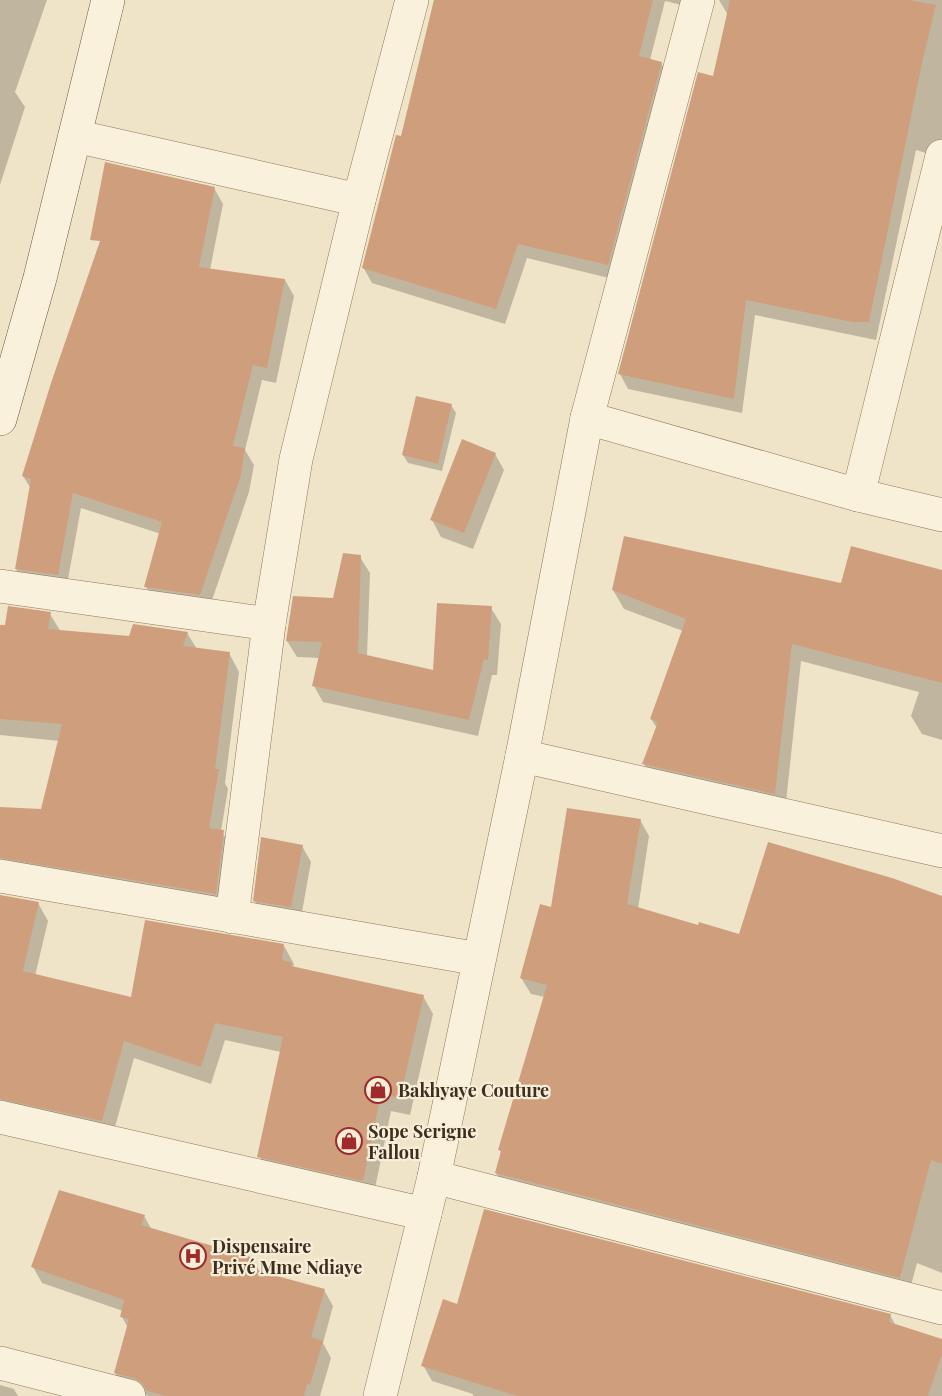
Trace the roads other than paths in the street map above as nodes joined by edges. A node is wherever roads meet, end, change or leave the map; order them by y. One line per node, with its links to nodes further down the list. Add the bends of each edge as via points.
1 (108, 0): 4 (street)
2 (412, 0): 6 (street)
3 (698, 0): 8 (street)
4 (75, 136): 6 (street); 7 (street, via 40,278)
5 (941, 162): 10 (street)
6 (359, 200): 13 (street, via 296,459)
7 (7, 366): 9 (street)
8 (587, 418): 10 (street); 14 (street)
9 (0, 419)
10 (858, 495): 11 (street)
11 (942, 515)
12 (0, 586): 13 (street)
13 (269, 624): 17 (street)
14 (522, 756): 15 (street); 18 (street)
15 (942, 851)
16 (0, 876): 17 (street)
17 (232, 917): 18 (street)
18 (479, 959): 20 (street)
19 (0, 1117): 21 (street)
20 (434, 1177): 21 (street); 22 (street)
21 (425, 1214): 25 (street)
22 (942, 1308)
23 (0, 1363): 24 (street)
24 (129, 1396)
25 (380, 1396)

